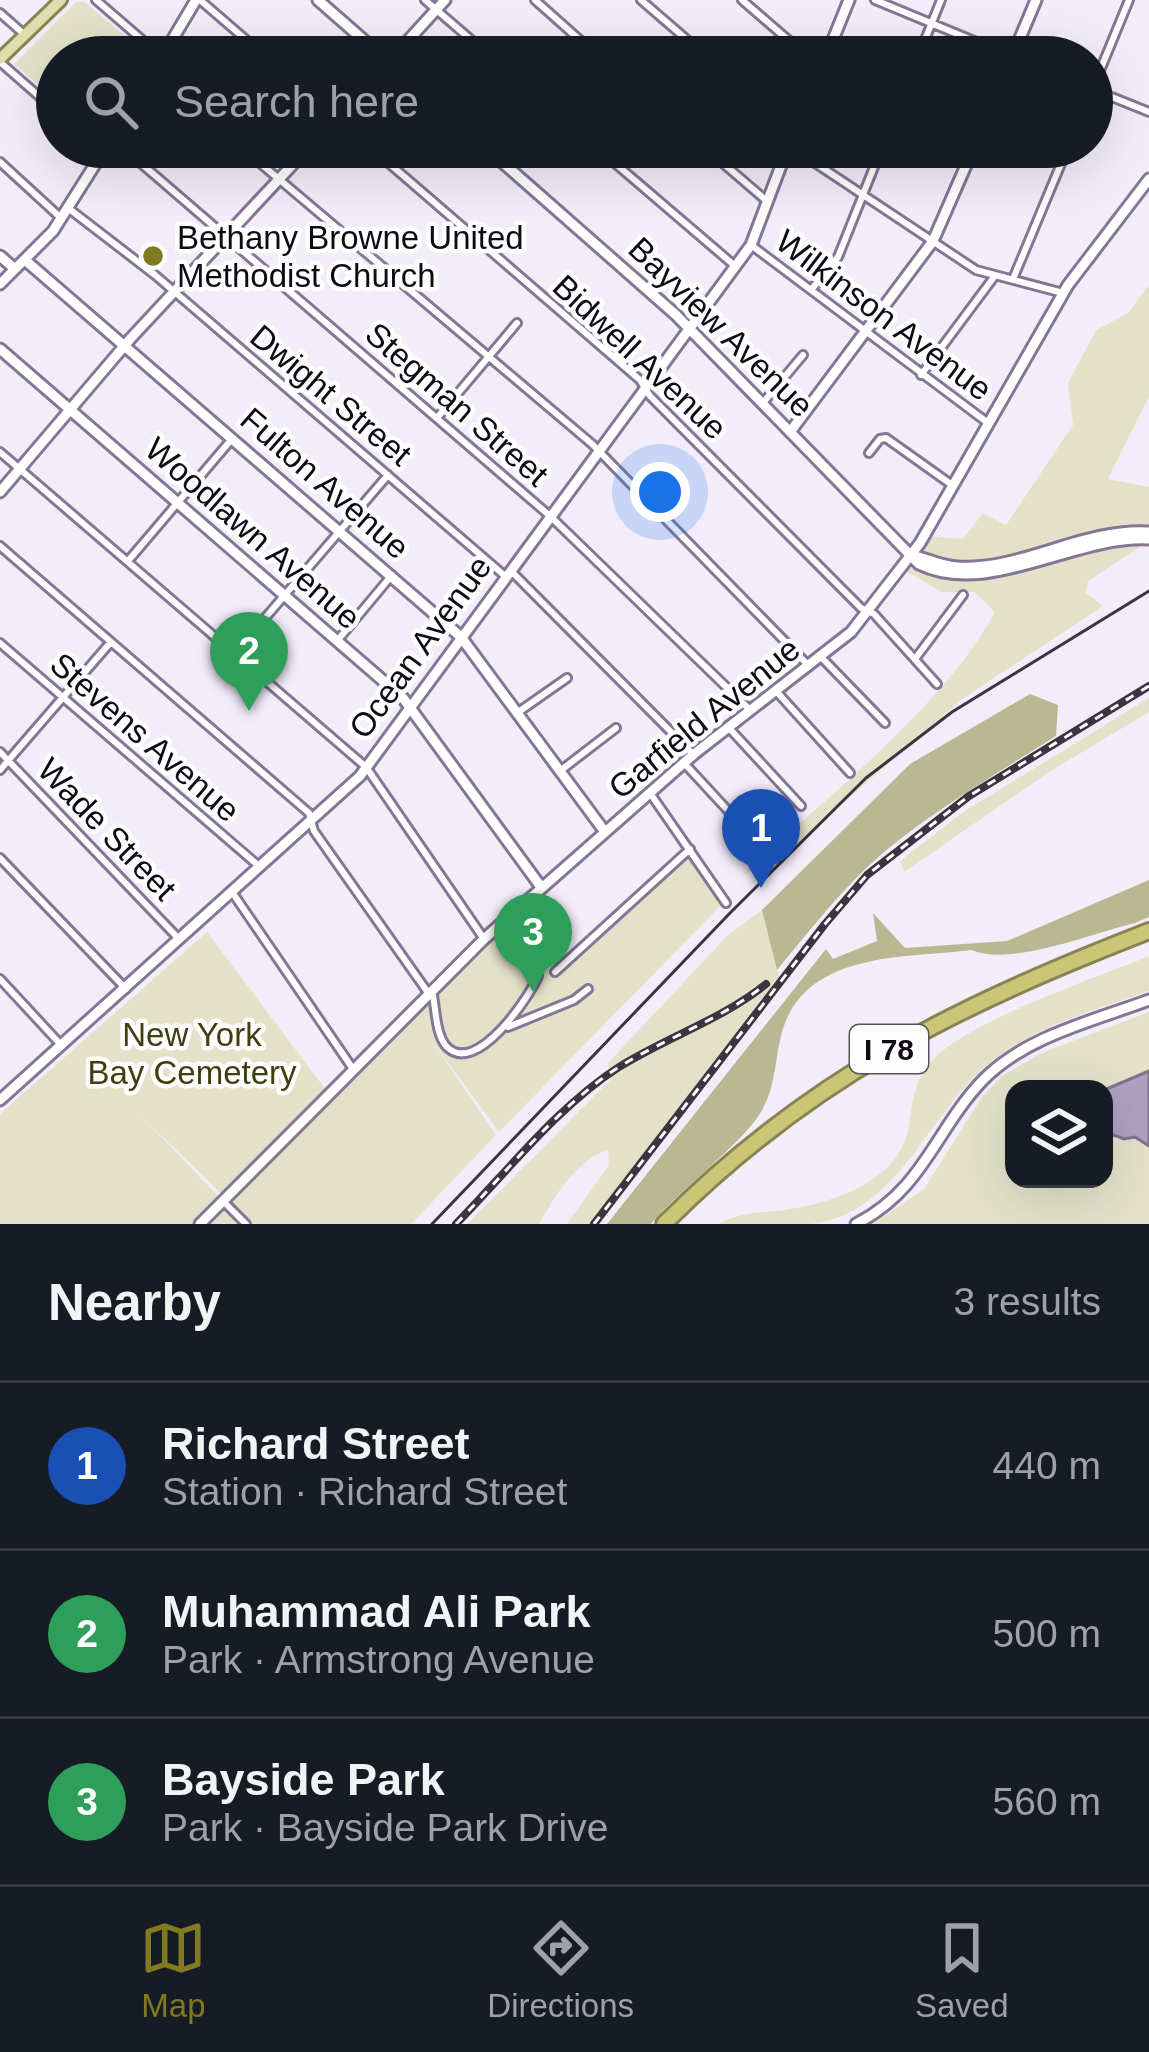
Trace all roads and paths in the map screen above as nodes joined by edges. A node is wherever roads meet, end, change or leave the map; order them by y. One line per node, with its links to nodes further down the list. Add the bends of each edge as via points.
1 (61, 0): 18 (main road)
2 (96, 0): 19 (street)
3 (198, 0): 20 (street); 21 (street)
4 (318, 0): 22 (street)
5 (425, 0): 15 (street)
6 (445, 0): 15 (street)
7 (535, 0): 25 (street)
8 (641, 0): 26 (street)
9 (742, 0): 27 (street)
10 (849, 0): 28 (street)
11 (874, 0): 17 (street)
12 (941, 0): 17 (street)
13 (1036, 0): 31 (street)
14 (1129, 0): 32 (street)
15 (436, 10): 23 (street); 24 (street)
16 (0, 13): 18 (street)
17 (932, 23): 29 (street); 30 (street)
18 (25, 35): 33 (main road)
19 (138, 36)
20 (175, 36)
21 (241, 36)
22 (359, 36)
23 (412, 36)
24 (466, 36)
25 (575, 36)
26 (683, 36)
27 (784, 36)
28 (834, 36)
29 (927, 36)
30 (963, 36)
31 (1021, 36)
32 (1113, 38)
33 (0, 61): 34 (street)
34 (36, 93)
35 (1113, 97): 36 (street)
36 (1149, 112)
37 (0, 162): 55 (street, Dwight Street)
38 (91, 168): 55 (street)
39 (147, 168): 56 (street, Stegman Street)
40 (265, 168): 52 (street)
41 (289, 168): 52 (street)
42 (394, 168): 77 (street, Bidwell Avenue)
43 (508, 168): 70 (street, Bayview Avenue)
44 (621, 168): 61 (street, Wilkinson Avenue)
45 (728, 168): 54 (street)
46 (782, 168): 54 (street, Ocean Avenue)
47 (823, 168): 53 (street)
48 (874, 168): 53 (street)
49 (965, 168): 57 (street)
50 (1059, 168): 64 (street)
51 (1149, 179): 68 (street, Garfield Avenue)
52 (278, 180): 56 (street); 75 (street)
53 (863, 194): 57 (street); 66 (street, via 838,257)
54 (768, 202): 58 (street, Ocean Avenue)
55 (65, 213): 60 (street); 67 (street, Dwight Street, via 110,237)
56 (226, 236): 67 (street); 80 (street, Stegman Street)
57 (934, 241): 63 (street); 71 (street)
58 (751, 245): 61 (street, Ocean Avenue); 66 (street, Wilkinson Avenue)
59 (0, 256): 62 (street)
60 (25, 260): 62 (street); 72 (street, Fulton Avenue)
61 (735, 266): 70 (street, Ocean Avenue)
62 (15, 269): 65 (street)
63 (995, 275): 64 (street); 76 (street)
64 (1012, 278): 68 (street)
65 (0, 284)
66 (811, 290): 71 (street, Wilkinson Avenue)
67 (174, 292): 72 (street); 88 (street, Dwight Street)
68 (1063, 293): 81 (street, Garfield Avenue)
69 (517, 323): 75 (street)
70 (689, 329): 77 (street, Ocean Avenue); 78 (street, Bayview Avenue)
71 (865, 332): 76 (street, Wilkinson Avenue); 82 (street)
72 (124, 346): 79 (street); 83 (street, Fulton Avenue)
73 (0, 349): 79 (street, Woodlawn Avenue)
74 (803, 355): 78 (street)
75 (488, 357): 80 (street); 85 (street)
76 (921, 375): 81 (street, Wilkinson Avenue)
77 (646, 390): 85 (street, Ocean Avenue); 102 (street, Bidwell Avenue)
78 (762, 404): 82 (street, Bayview Avenue)
79 (70, 410): 87 (street); 91 (street, Woodlawn Avenue)
80 (437, 418): 92 (street, Stegman Street)
81 (988, 423): 89 (street, Garfield Avenue)
82 (790, 432): 96 (street, Bayview Avenue)
83 (232, 440): 91 (street); 93 (street, Fulton Avenue)
84 (0, 452): 87 (street)
85 (597, 452): 92 (street, Ocean Avenue); 110 (street)
86 (869, 453): 89 (street, via 886,437)
87 (20, 470): 90 (street); 97 (street)
88 (388, 475): 93 (street); 98 (street, Dwight Street)
89 (952, 485): 96 (street, Garfield Avenue)
90 (0, 492)
91 (178, 504): 97 (street); 101 (street, Woodlawn Avenue)
92 (550, 516): 98 (street, Ocean Avenue); 116 (street, Stegman Street)
93 (340, 531): 99 (street, Fulton Avenue); 101 (street)
94 (1149, 536): 96 (street, Bayview Avenue, via 975,570 936,571)
95 (0, 546): 106 (street)
96 (912, 555): 102 (street, Garfield Avenue)
97 (128, 561): 107 (street)
98 (507, 573): 103 (street, Ocean Avenue); 122 (street, Dwight Street)
99 (392, 575): 103 (street, Fulton Avenue); 104 (street)
100 (963, 595): 109 (street)
101 (284, 596): 104 (street, Woodlawn Avenue); 107 (street)
102 (867, 611): 108 (street, Garfield Avenue); 109 (street, Bidwell Avenue)
103 (461, 637): 115 (street, Ocean Avenue); 117 (street, Fulton Avenue)
104 (337, 640): 115 (street, Woodlawn Avenue)
105 (0, 643): 114 (street, Stevens Avenue)
106 (110, 643): 114 (street); 131 (street)
107 (235, 653): 125 (street)
108 (822, 658): 110 (street, Garfield Avenue); 118 (street)
109 (915, 659): 112 (street, Bidwell Avenue)
110 (809, 667): 113 (street, Garfield Avenue)
111 (567, 678): 117 (street)
112 (937, 683)
113 (776, 691): 116 (street, Garfield Avenue); 128 (street)
114 (63, 697): 123 (street); 136 (street, Stevens Avenue)
115 (409, 709): 125 (street, Ocean Avenue); 137 (street, Woodlawn Avenue)
116 (750, 710): 120 (street, Garfield Avenue)
117 (518, 713): 127 (street, Fulton Avenue)
118 (885, 723)
119 (616, 728): 127 (street)
120 (728, 728): 122 (street, Garfield Avenue); 130 (street)
121 (0, 752): 123 (street, Wade Street)
122 (694, 754): 124 (street, Garfield Avenue)
123 (8, 761): 126 (street); 142 (street, Wade Street)
124 (683, 763): 129 (street, Garfield Avenue); 133 (street)
125 (366, 766): 131 (street, Ocean Avenue); 143 (street)
126 (0, 770)
127 (560, 771): 132 (street, Fulton Avenue)
128 (850, 773)
129 (650, 793): 132 (street, Garfield Avenue); 134 (street)
130 (801, 806)
131 (311, 821): 136 (street, Ocean Avenue); 148 (street)
132 (605, 832): 137 (street, Garfield Avenue)
133 (757, 842)
134 (689, 849): 139 (street); 144 (street)
135 (0, 858): 146 (street)
136 (260, 867): 138 (street, Ocean Avenue)
137 (541, 887): 140 (street, Garfield Avenue)
138 (232, 892): 142 (street, Ocean Avenue); 152 (street)
139 (726, 903)
140 (506, 920): 143 (street, Garfield Avenue); 150 (street, via 538,976)
141 (1149, 936): 157 (highway, I 78, via 1003,990 892,1047 767,1132); 158 (highway, I 78, via 893,1056 778,1135)
142 (179, 939): 146 (street, Ocean Avenue)
143 (484, 939): 148 (street, Garfield Avenue)
144 (555, 972)
145 (0, 979): 151 (street)
146 (125, 988): 151 (street, Ocean Avenue)
147 (588, 988): 150 (street)
148 (431, 992): 150 (street, via 452,1052); 152 (street, Garfield Avenue)
149 (1149, 1000): 159 (street, via 1003,1063 972,1093 912,1182)
150 (505, 1029)
151 (61, 1045): 153 (street, Ocean Avenue)
152 (353, 1069): 154 (street, Garfield Avenue)
153 (2, 1094)
154 (223, 1201): 155 (street, Garfield Avenue); 156 (street)
155 (200, 1224)
156 (246, 1224)
157 (664, 1224)
158 (676, 1224)
159 (856, 1224)

